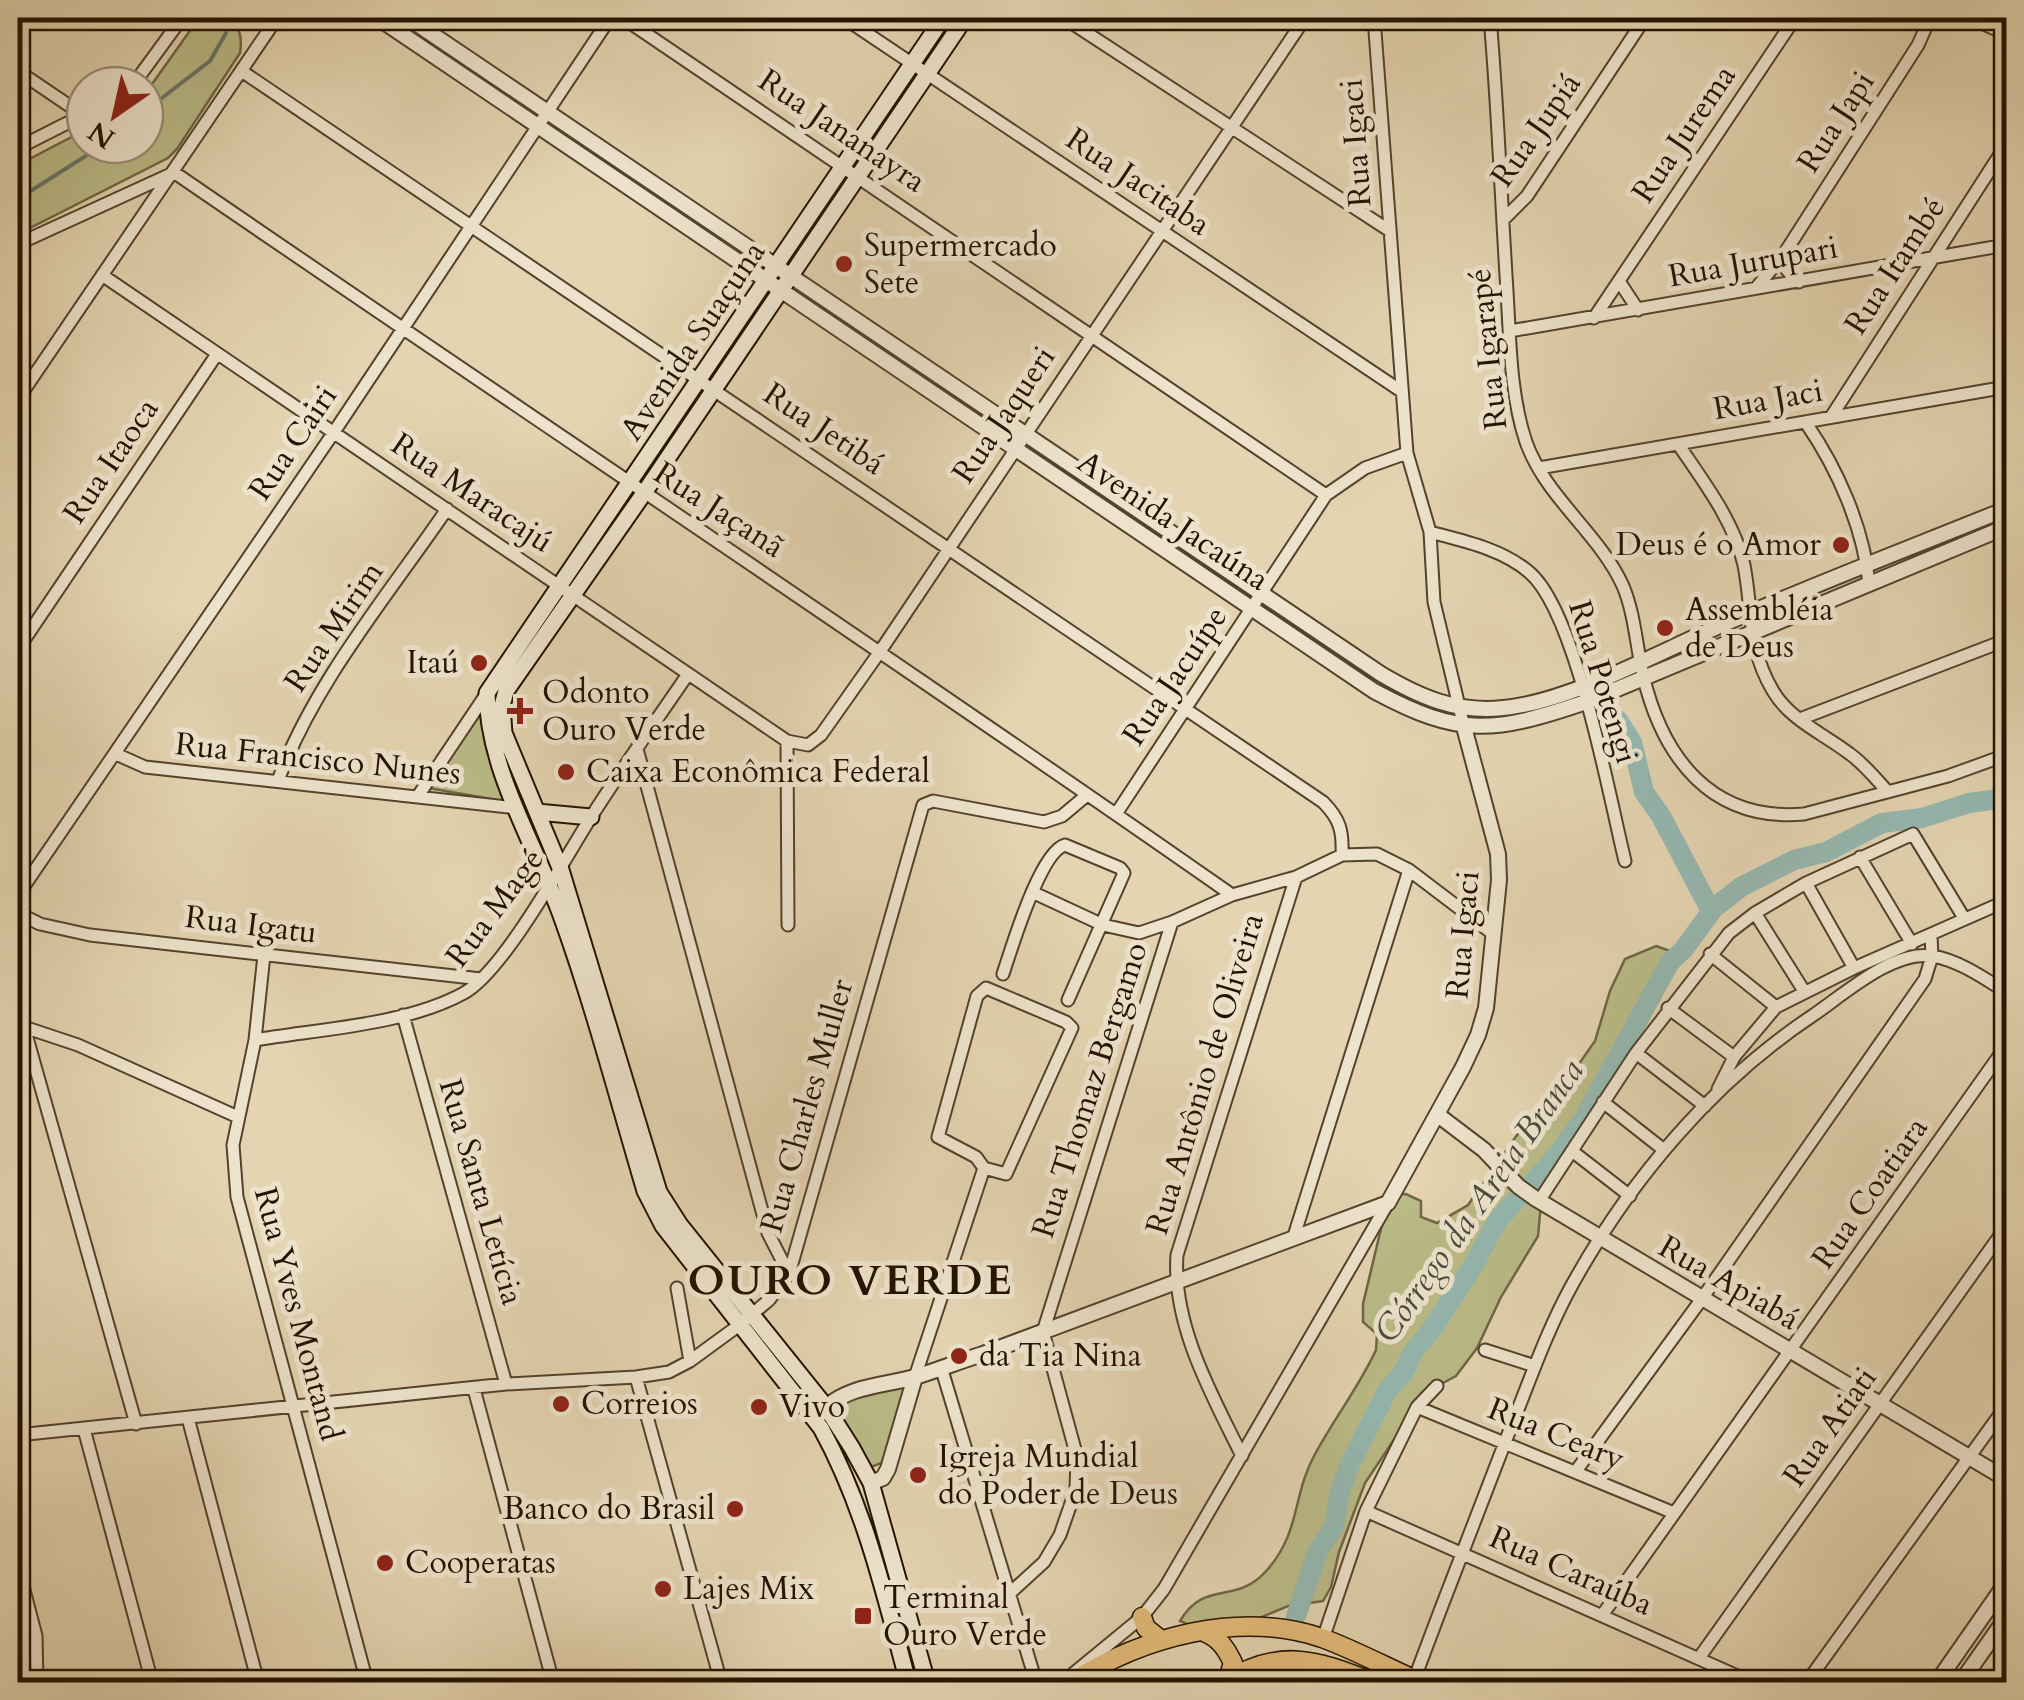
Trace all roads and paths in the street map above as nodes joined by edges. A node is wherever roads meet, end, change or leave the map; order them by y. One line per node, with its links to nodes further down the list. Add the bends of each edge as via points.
1 (160, 18): 18 (street)
2 (278, 18): 23 (street)
3 (378, 18): 26 (street, Avenida Jacaúna)
4 (408, 18): 26 (street, Avenida Jacaúna)
5 (610, 18): 26 (street, Rua Cairi)
6 (623, 18): 31 (street, Rua Jananayra)
7 (844, 18): 20 (street, Rua Jacitaba)
8 (943, 18): 20 (main road, Avenida Suaçuna)
9 (965, 18): 24 (main road, Avenida Suaçuna)
10 (1064, 18): 28 (street)
11 (1374, 18): 36 (street, Rua Igaci)
12 (1645, 18): 33 (street, Rua Jupiá, via 1527,196)
13 (1795, 18): 43 (street, Rua Jurema)
14 (1930, 18): 39 (street, Rua Japi)
15 (1970, 18): 19 (street)
16 (1491, 19): 33 (street, Rua Igarapé)
17 (1298, 20): 28 (street, Rua Jaqueri)
18 (178, 23): 21 (street)
19 (2006, 34)
20 (911, 62): 24 (street, Rua Jacitaba); 31 (main road, Avenida Suaçuna)
21 (148, 65)
22 (18, 71): 25 (street)
23 (243, 72): 32 (street); 34 (street, Rua Jetibá)
24 (927, 73): 31 (main road, Avenida Suaçuna); 35 (street, Rua Jacitaba)
25 (65, 102)
26 (542, 119): 34 (street, Rua Cairi); 42 (street, Avenida Jacaúna)
27 (65, 124): 30 (street)
28 (1230, 126): 35 (street, Rua Jaqueri); 36 (street)
29 (2006, 146): 40 (street, Rua Itambé)
30 (18, 148)
31 (851, 170): 42 (main road, Avenida Suaçuna); 50 (street, Rua Jananayra)
32 (174, 172): 37 (street); 41 (street); 48 (street, Rua Jaçanã)
33 (1502, 220): 49 (street, Rua Igarapé)
34 (470, 226): 48 (street, Rua Cairi); 52 (street, Rua Jetibá)
35 (1161, 231): 50 (street, Rua Jaqueri); 55 (street, Rua Jacitaba)
36 (1390, 231): 55 (street, Rua Igaci)
37 (18, 244)
38 (2006, 245): 40 (street, Rua Jurupari)
39 (1784, 254): 44 (street); 45 (street, Rua Japi)
40 (1932, 258): 44 (street, Rua Jurupari); 57 (street, Rua Itambé)
41 (102, 275): 51 (street, Rua Maracajú); 56 (street)
42 (779, 277): 52 (main road, Avenida Suaçuna); 54 (main road, Avenida Suaçuna); 60 (street, Avenida Jacaúna); 62 (street, Avenida Jacaúna)
43 (1619, 281): 46 (street); 47 (street, Rua Jurema)
44 (1799, 282): 45 (street, Rua Jurupari)
45 (1756, 287): 46 (street, Rua Jurupari)
46 (1638, 310): 47 (street, Rua Jurupari)
47 (1594, 318): 49 (street, Rua Jurupari)
48 (402, 329): 59 (street, Rua Cairi); 65 (street, Rua Jaçanã)
49 (1510, 331): 64 (street, Rua Igarapé, via 1520,422)
50 (1092, 335): 60 (street, Rua Jaqueri); 66 (street, Rua Jananayra)
51 (216, 354): 59 (street, Rua Maracajú); 80 (street, Rua Itaoca)
52 (699, 378): 54 (street, Rua Jetibá); 65 (main road, Avenida Suaçuna)
53 (2006, 386): 57 (street, Rua Jaci)
54 (714, 388): 65 (main road, Avenida Suaçuna); 71 (street, Rua Jetibá)
55 (1402, 390): 63 (street, Rua Igaci)
56 (18, 399)
57 (1831, 416): 58 (street, Rua Jaci)
58 (1806, 423): 61 (street, Rua Jaci); 72 (street, via 1831,465)
59 (334, 432): 67 (street, Rua Maracajú); 94 (street, Rua Cairi)
60 (1026, 433): 62 (street, Rua Jaqueri); 75 (street, Avenida Jacaúna)
61 (1678, 444): 64 (street, Rua Jaci); 77 (street, via 1738,544)
62 (1015, 448): 71 (street, Rua Jaqueri); 76 (street, Avenida Jacaúna)
63 (1408, 453): 66 (street, Rua Jacuípe, via 1365,468); 70 (street, Rua Igaci)
64 (1539, 468): 82 (street, Rua Igarapé, via 1610,563 1632,614)
65 (637, 489): 74 (main road, Avenida Suaçuna); 81 (street, Rua Jaçanã)
66 (1326, 495): 75 (street, Rua Jacuípe)
67 (448, 509): 74 (street, Rua Maracajú); 96 (street, Rua Mirim, via 309,713)
68 (2006, 509): 72 (street, Avenida Jacaúna)
69 (2006, 527): 73 (street, Avenida Jacaúna)
70 (1430, 532): 85 (street, Rua Potengi, via 1502,555 1532,574 1556,609); 88 (street, Rua Igaci, via 1434,602)
71 (948, 547): 81 (street, Rua Jaqueri); 89 (street, Rua Jetibá)
72 (1867, 564): 73 (street); 77 (street, Avenida Jacaúna)
73 (1869, 584): 78 (street, Avenida Jacaúna)
74 (565, 590): 83 (street, Rua Maracajú); 86 (main road, Avenida Suaçuna); 101 (main road, Avenida Suaçuna, via 502,706 504,733)
75 (1263, 594): 76 (street, Rua Jacuípe); 88 (street, Avenida Jacaúna, via 1413,693)
76 (1253, 608): 89 (street, Rua Jacuípe); 91 (street, Avenida Jacaúna, via 1374,691 1419,716)
77 (1749, 613): 78 (street); 82 (street, Avenida Jacaúna)
78 (1750, 633): 84 (street, Avenida Jacaúna); 90 (street, via 1773,690)
79 (2006, 640): 90 (street)
80 (18, 649)
81 (881, 650): 92 (street, Rua Jaqueri, via 814,742); 98 (street, Rua Jaçanã)
82 (1641, 660): 84 (street, Rua Igarapé); 85 (street, Avenida Jacaúna)
83 (688, 674): 92 (street, Rua Maracajú); 93 (street, Rua Magé)
84 (1644, 676): 87 (street, Avenida Jacaúna); 97 (street, Rua Igarapé, via 1673,749 1709,791 1730,804 1780,816)
85 (1582, 686): 87 (street, Rua Potengi); 88 (street, Avenida Jacaúna, via 1502,708)
86 (487, 694): 99 (street); 100 (main road, via 488,725)
87 (1586, 702): 91 (street, Avenida Jacaúna, via 1541,717); 106 (street, Rua Potengi)
88 (1458, 707): 91 (street, Rua Igaci)
89 (1188, 708): 102 (street, Rua Jacuípe); 104 (street, Rua Jetibá, via 1337,816)
90 (1800, 720): 97 (street, via 1854,756)
91 (1464, 727): 122 (street, Rua Igaci, via 1498,854)
92 (788, 741): 120 (street)
93 (636, 749): 103 (street, Rua Magé); 156 (street, via 768,1233)
94 (116, 754): 96 (street, Rua Francisco Nunes, via 145,766); 114 (street, Rua Cairi)
95 (2006, 754): 97 (street, Rua Igarapé)
96 (278, 781): 99 (street, Rua Francisco Nunes)
97 (1888, 792)
98 (1087, 795): 102 (street, Rua Jaçanã); 156 (street, Rua Charles Muller, via 1044,822 933,800 919,810)
99 (418, 796): 100 (street, Rua Francisco Nunes)
100 (517, 808): 110 (main road)
101 (537, 812): 103 (main road); 107 (main road)
102 (1116, 814): 113 (street, Rua Jaçanã)
103 (591, 817): 107 (street, Rua Magé)
104 (1342, 855): 108 (street, via 1377,854); 109 (street)
105 (1860, 858): 111 (street); 118 (street, via 1913,834); 124 (street)
106 (1625, 861)
107 (561, 870): 110 (street, Rua Magé); 160 (main road, via 658,1192)
108 (1409, 870): 122 (street); 154 (street)
109 (1296, 876): 113 (street); 157 (street, Rua Antônio de Oliveira, via 1183,1230)
110 (550, 883): 130 (street, Rua Magé); 161 (main road, via 644,1191)
111 (1806, 883): 116 (street); 128 (street)
112 (1032, 892): 121 (street); 121 (street, via 1062,845 1120,868 1124,878); 129 (street)
113 (1232, 895): 119 (street)
114 (18, 896)
115 (2006, 901): 118 (street)
116 (1755, 913): 125 (street); 131 (street)
117 (18, 914): 126 (street, Rua Igatu, via 90,935)
118 (1964, 918): 123 (street)
119 (1172, 922): 121 (street, via 1130,934); 162 (street, Rua Thomaz Bergamo)
120 (788, 925)
121 (1103, 925): 133 (street)
122 (1492, 933): 145 (street, Rua Igaci, via 1478,1035)
123 (1930, 936): 124 (street); 127 (street)
124 (1912, 944): 128 (street)
125 (1710, 954): 134 (street); 135 (street)
126 (264, 955): 130 (street, Rua Igatu); 138 (street, Rua Yves Montand)
127 (1932, 956): 132 (street); 142 (street, via 1898,961 1870,975); 159 (street, via 1918,990)
128 (1854, 968): 131 (street)
129 (1003, 974)
130 (481, 979): 136 (street, Rua Magé, via 456,998)
131 (1804, 991): 134 (street)
132 (2006, 992)
133 (1068, 1000)
134 (1776, 1006): 141 (street)
135 (1668, 1008): 140 (street); 141 (street)
136 (403, 1015): 138 (street, Rua Magé); 170 (street, Rua Santa Letícia)
137 (21, 1026): 146 (street); 179 (street)
138 (255, 1040): 146 (street, Rua Yves Montand)
139 (2006, 1046): 164 (street, Rua Coatiara)
140 (1636, 1053): 143 (street); 144 (street)
141 (1734, 1056): 142 (street)
142 (1718, 1091): 144 (street)
143 (1603, 1102): 147 (street); 148 (street)
144 (1705, 1106): 147 (street)
145 (1438, 1115): 151 (street, Rua Apiabá); 152 (street, Rua Igaci)
146 (238, 1117): 175 (street, Rua Yves Montand, via 236,1198)
147 (1664, 1150): 150 (street)
148 (1572, 1151): 150 (street); 151 (street)
149 (984, 1168): 149 (street, via 938,1137 977,996 986,988 1072,1028 1010,1171); 169 (street)
150 (1630, 1196): 155 (street)
151 (1537, 1200): 155 (street, Rua Apiabá)
152 (1388, 1203): 154 (street); 184 (street, Rua Igaci)
153 (2006, 1227): 173 (street, Rua Atiati)
154 (1294, 1236): 157 (street)
155 (1599, 1238): 159 (street, Rua Apiabá); 166 (street)
156 (789, 1274): 160 (street, Rua Charles Muller)
157 (1174, 1284): 162 (street); 184 (street, Rua Antônio de Oliveira, via 1199,1363)
158 (677, 1288): 165 (street)
159 (1701, 1300): 164 (street, Rua Apiabá); 186 (street)
160 (751, 1314): 161 (street, Rua Charles Muller); 176 (main road)
161 (738, 1326): 165 (street, Rua Charles Muller); 180 (main road)
162 (1043, 1332): 167 (street); 197 (street, via 1077,1457 1076,1489 1044,1562)
163 (1484, 1350): 166 (street)
164 (1791, 1352): 173 (street, Rua Apiabá); 191 (street, Rua Coatiara)
165 (690, 1361): 168 (street, Rua Charles Muller)
166 (1535, 1366): 183 (street)
167 (941, 1367): 169 (street); 197 (street)
168 (636, 1377): 170 (street, Rua Charles Muller); 213 (street)
169 (915, 1377): 176 (street, via 860,1388); 189 (street, via 888,1469)
170 (506, 1384): 172 (street, Rua Charles Muller)
171 (1438, 1386): 177 (street)
172 (474, 1389): 175 (street, Rua Charles Muller); 212 (street)
173 (1880, 1403): 185 (street, Rua Apiabá); 204 (street, Rua Atiati)
174 (2006, 1406): 185 (street)
175 (295, 1407): 178 (street, Rua Charles Muller); 211 (street, Rua Yves Montand)
176 (826, 1407): 180 (main road); 189 (main road)
177 (1417, 1407): 183 (street, Rua Ceary); 190 (street)
178 (188, 1418): 179 (street, Rua Charles Muller); 210 (street)
179 (136, 1424): 181 (street, Rua Charles Muller)
180 (821, 1428): 188 (main road)
181 (84, 1429): 182 (street, Rua Charles Muller); 209 (street)
182 (18, 1435)
183 (1505, 1442): 186 (street, Rua Ceary); 192 (street)
184 (1242, 1456): 199 (street, Rua Igaci)
185 (1970, 1458): 187 (street, Rua Apiabá); 206 (street)
186 (1576, 1470): 191 (street, Rua Ceary)
187 (2006, 1479)
188 (849, 1482): 189 (main road); 194 (main road)
189 (871, 1483): 193 (main road)
190 (1366, 1511): 192 (street, Rua Caraúba); 202 (street)
191 (1674, 1512): 198 (street, Rua Coatiara)
192 (1462, 1552): 198 (street, Rua Caraúba); 207 (street)
193 (894, 1564): 194 (main road); 215 (main road)
194 (876, 1565): 214 (main road)
195 (18, 1567): 208 (street, via 36,1636)
196 (2006, 1584): 225 (street)
197 (1009, 1594): 216 (street)
198 (1603, 1614): 204 (street, Rua Caraúba)
199 (1142, 1617): 203 (main road); 217 (street, Rua Igaci)
200 (2006, 1618): 226 (street)
201 (1202, 1632): 202 (main road, via 1247,1628); 203 (main road); 219 (main road, via 1227,1649 1233,1663)
202 (1324, 1639): 205 (main road); 207 (main road)
203 (1161, 1640): 218 (main road)
204 (1698, 1658): 222 (street, Rua Caraúba)
205 (1324, 1662): 219 (main road, via 1252,1666); 220 (street); 221 (main road)
206 (1822, 1664): 223 (street); 224 (street)
207 (1417, 1681)
208 (36, 1682)
209 (152, 1682)
210 (258, 1682)
211 (368, 1682)
212 (553, 1682)
213 (721, 1682)
214 (908, 1682)
215 (927, 1682)
216 (1036, 1682)
217 (1063, 1682)
218 (1072, 1682)
219 (1227, 1682)
220 (1322, 1682)
221 (1372, 1682)
222 (1752, 1682)
223 (1807, 1682)
224 (1826, 1682)
225 (1937, 1682)
226 (1961, 1682)

